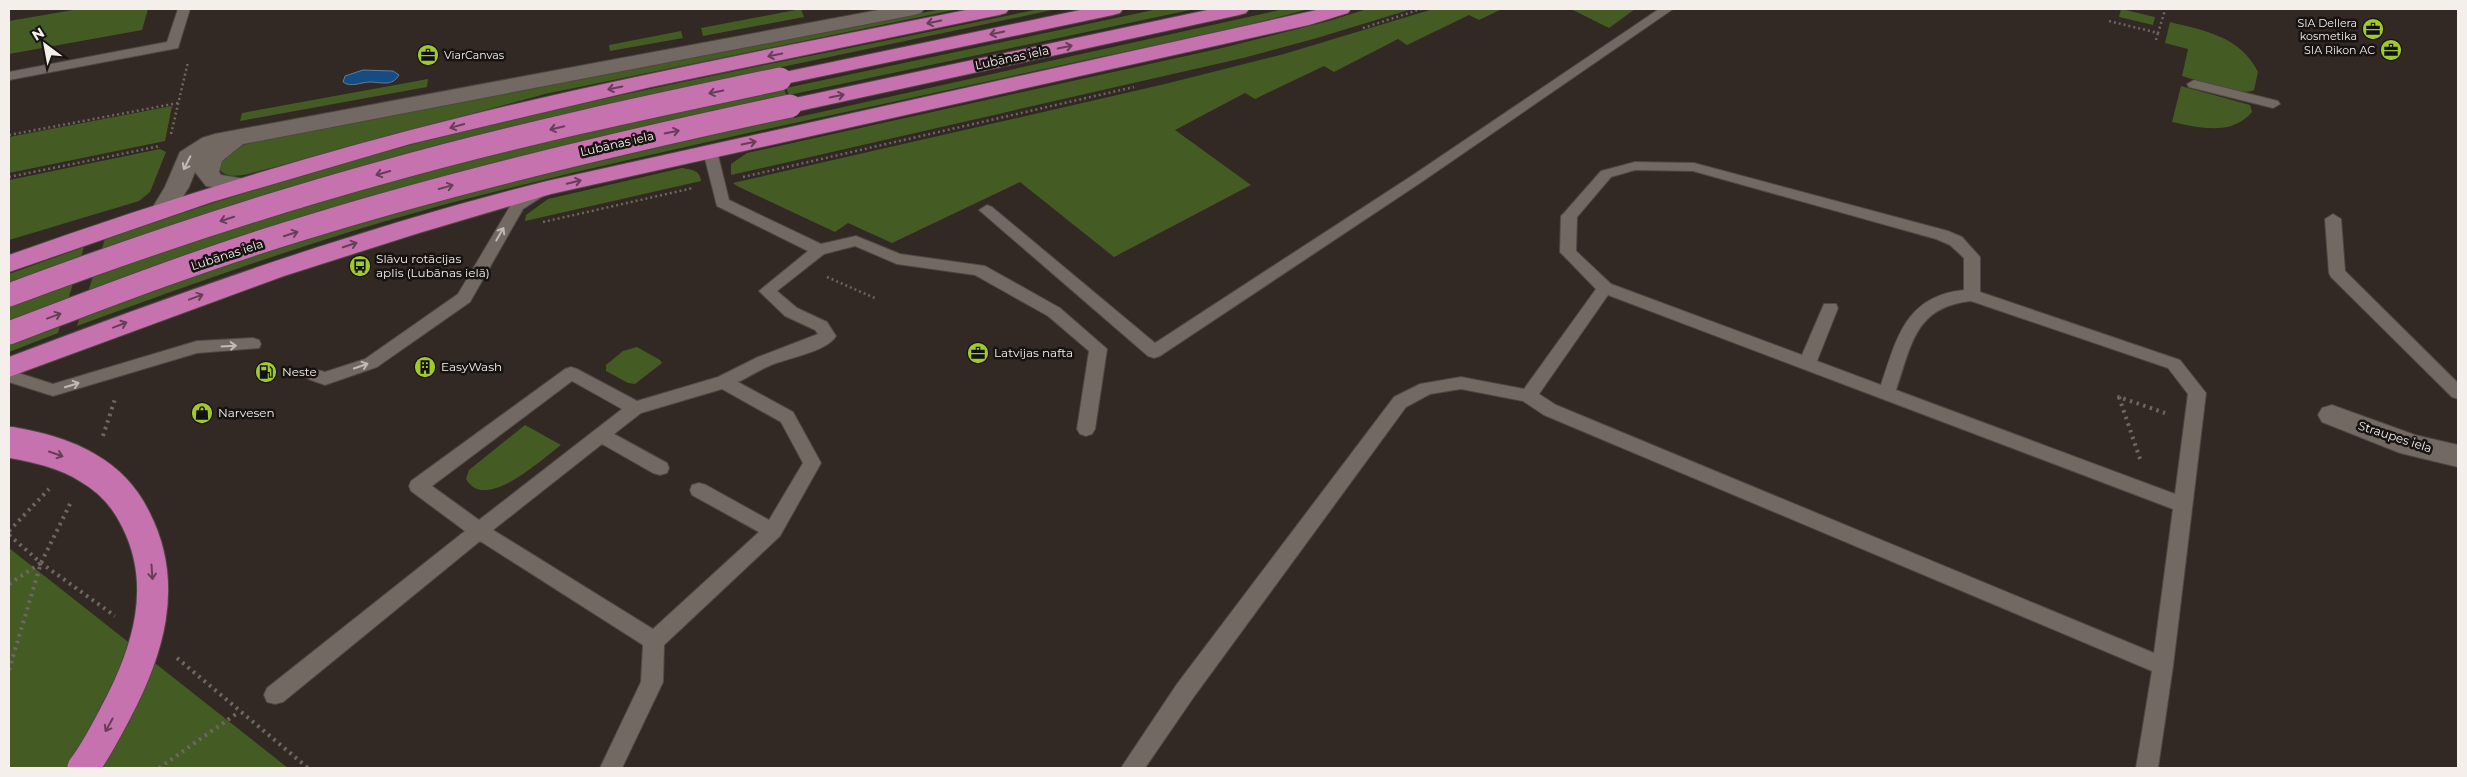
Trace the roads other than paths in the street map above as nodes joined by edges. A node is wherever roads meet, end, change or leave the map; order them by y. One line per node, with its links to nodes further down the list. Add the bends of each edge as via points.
1 (184, 9): 8 (lane, via 173,45)
2 (914, 9): 11 (street)
3 (998, 9): 13 (highway, one-way to 13, via 534,106)
4 (1113, 9): 21 (highway, one-way to 21, bridge, via 635,110 436,157 154,243)
5 (1239, 9): 24 (highway, Lubānas iela, one-way to 5, bridge, via 163,276 359,211 510,170 651,136)
6 (1341, 9): 12 (highway, one-way to 6, via 1309,19)
7 (1667, 9): 16 (lane, via 1154,352)
8 (9, 76)
9 (2194, 84): 10 (lane)
10 (2273, 104)
11 (244, 137): 13 (street, via 212,158 207,172 214,180); 15 (street, one-way to 15, via 210,143 188,157 177,187)
12 (710, 152): 14 (highway, one-way to 12); 18 (lane, via 722,203)
13 (243, 185): 15 (highway)
14 (547, 188): 27 (highway, one-way to 14, via 262,273 426,221); 29 (lane, one-way to 14, via 325,379 371,363 464,298 517,206)
15 (163, 210): 19 (highway)
16 (987, 210)
17 (2333, 219): 31 (lane, via 2337,273)
18 (819, 250): 30 (lane, via 767,291 791,312 821,326 828,336 764,360); 36 (lane, via 856,241 897,259 979,270 1054,312 1098,349)
19 (9, 264)
20 (1605, 288): 22 (lane, via 1568,252 1569,216 1606,174 1651,165 1694,167 1942,235 1956,241 1972,257); 26 (lane); 33 (lane)
21 (9, 295)
22 (1972, 295): 32 (lane, via 1958,295 1931,304 1913,321); 42 (lane, via 2174,364 2197,393)
23 (1830, 308): 26 (lane)
24 (9, 333)
25 (253, 344): 28 (lane, one-way to 25, via 53,390 197,347)
26 (1807, 365): 32 (lane)
27 (9, 367)
28 (9, 376)
29 (314, 376)
30 (724, 382): 34 (lane); 44 (lane, via 786,417 812,463)
31 (2458, 393)
32 (1886, 395): 42 (lane)
33 (1528, 396): 46 (lane, via 1550,410); 50 (lane, via 1461,383 1426,388 1400,402)
34 (635, 408): 37 (lane); 43 (lane, via 571,373 418,486)
35 (2332, 415): 39 (street, Straupes iela, via 2410,445)
36 (1086, 429)
37 (601, 435): 40 (lane); 43 (lane)
38 (9, 442): 48 (highway, one-way to 48, bridge, via 72,460 97,473 130,507 145,535 153,568 153,609 144,652 127,693)
39 (2458, 456)
40 (660, 468)
41 (699, 490): 44 (lane)
42 (2184, 505): 46 (lane)
43 (478, 531): 45 (lane); 47 (lane)
44 (773, 531): 45 (lane)
45 (654, 641): 49 (lane, via 652,682)
46 (2163, 666): 51 (lane)
47 (275, 694)
48 (83, 768)
49 (611, 768)
50 (1132, 768)
51 (2147, 768)

